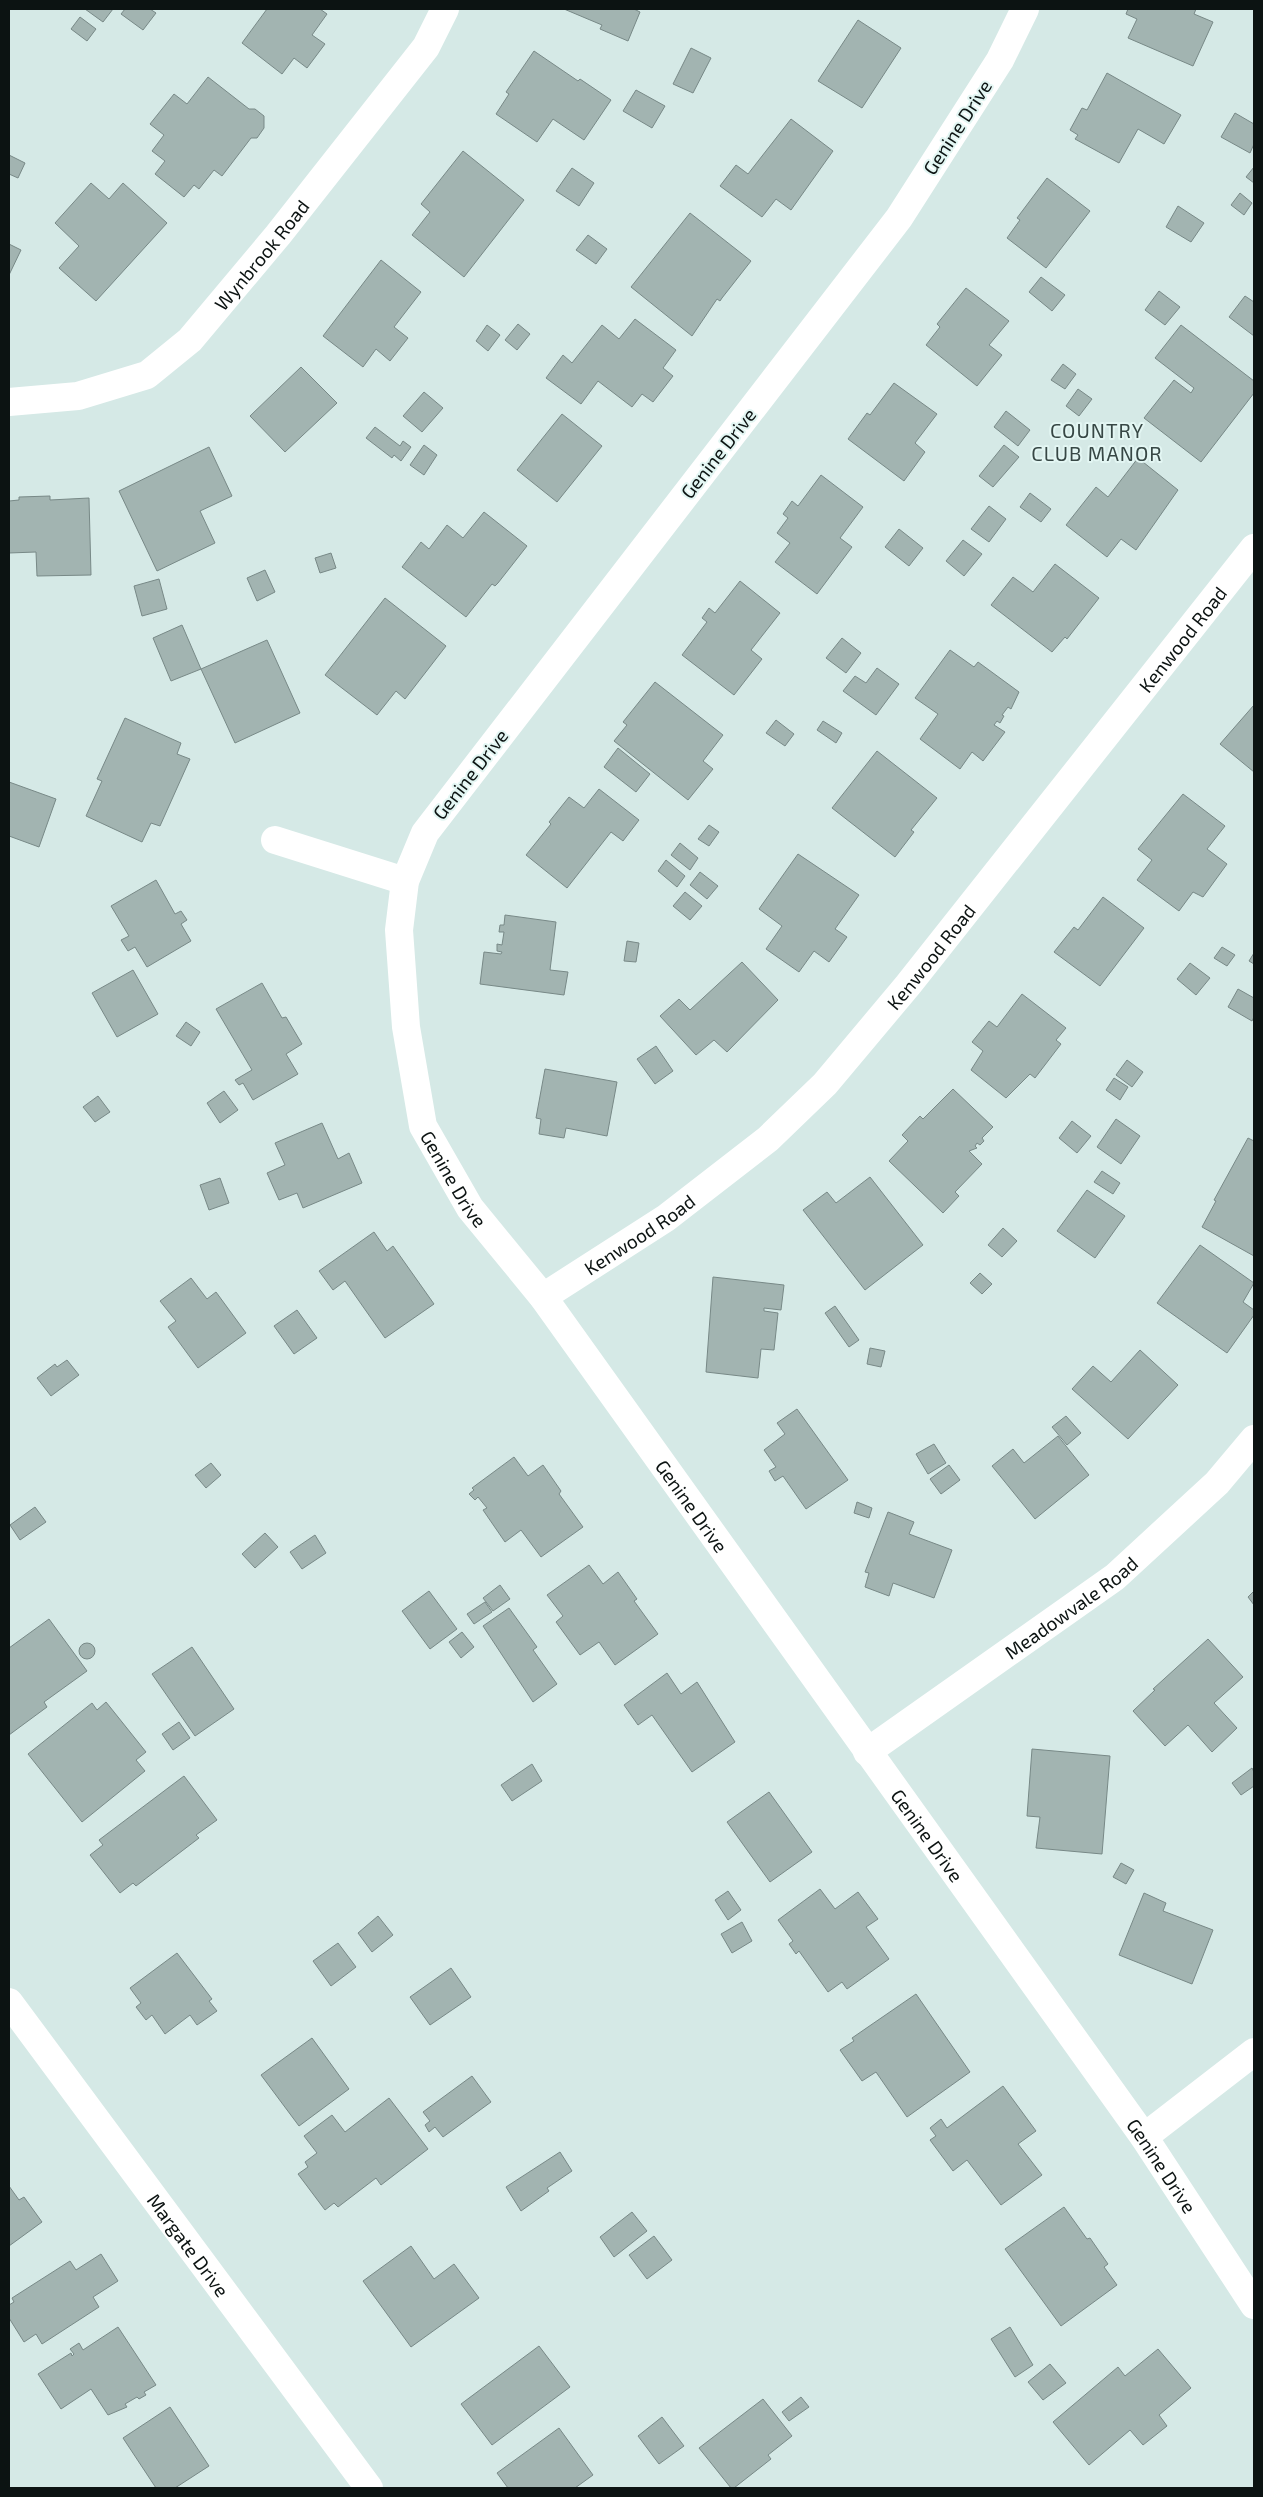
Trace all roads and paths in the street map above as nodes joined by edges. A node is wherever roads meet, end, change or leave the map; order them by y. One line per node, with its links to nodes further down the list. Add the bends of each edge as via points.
1 (445, 9): 3 (street, Wynbrook Road, via 426,47 190,340 147,375 78,396)
2 (1025, 9): 6 (street, Genine Drive, via 1000,60 899,218 425,833)
3 (9, 402)
4 (1254, 548): 7 (street, Kenwood Road, via 908,986 825,1084 768,1139 666,1218)
5 (275, 840): 6 (street)
6 (404, 881): 7 (street, Genine Drive, via 399,930 406,1027 423,1126 470,1208)
7 (543, 1297): 9 (street, Genine Drive)
8 (1254, 1439): 9 (street, Meadowvale Road, via 1217,1483 1115,1577)
9 (867, 1752): 12 (street, Genine Drive)
10 (9, 2002): 14 (street, Margate Drive)
11 (1254, 2052): 12 (street)
12 (1144, 2138): 13 (street, Genine Drive)
13 (1254, 2305)
14 (369, 2488)

